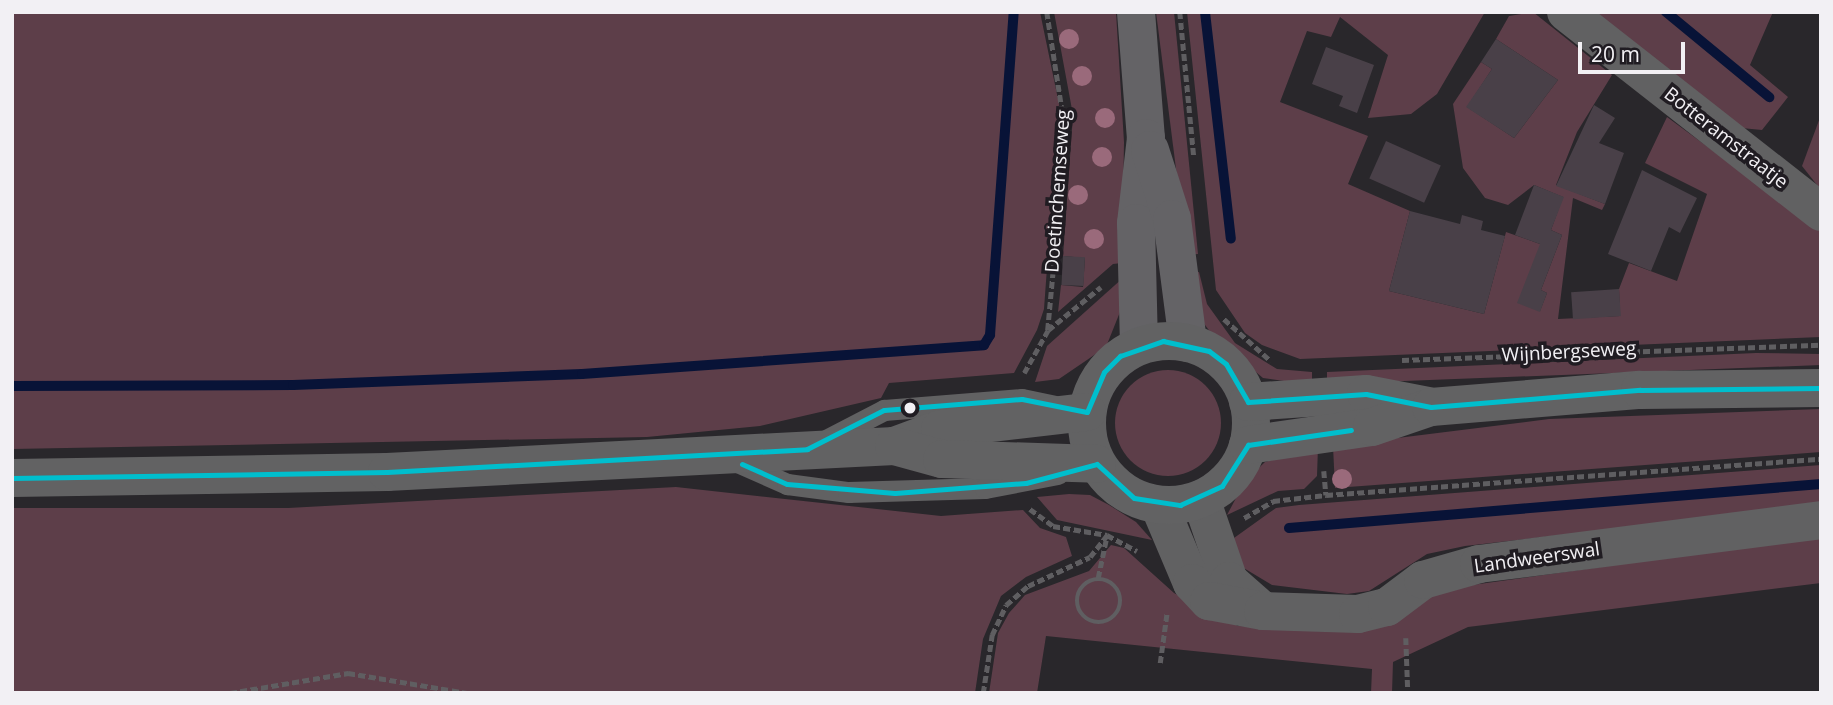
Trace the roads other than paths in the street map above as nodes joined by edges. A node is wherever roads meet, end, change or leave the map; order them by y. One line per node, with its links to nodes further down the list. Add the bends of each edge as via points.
1 (1136, 12): 3 (street)
2 (1566, 12): 4 (street, Botteramstraatje)
3 (1146, 138): 5 (street, via 1172,219); 6 (street, via 1136,223)
4 (1821, 212)
5 (1188, 343): 6 (main road); 8 (main road, via 1226,364)
6 (1139, 346): 10 (main road, via 1104,372)
7 (1821, 388): 9 (main road, via 1640,390)
8 (1248, 402): 9 (main road, via 1366,394); 11 (main road)
9 (1430, 407): 11 (main road, via 1372,427)
10 (1087, 412): 12 (main road, via 940,429); 13 (lane, via 1022,399 884,410); 15 (main road, via 1088,439)
11 (1248, 445): 17 (main road, via 1238,467)
12 (894, 446): 13 (main road); 15 (main road, via 942,459)
13 (807, 449): 14 (main road)
14 (722, 455): 15 (lane, via 788,484 895,493 1026,483); 16 (main road, via 387,472)
15 (1097, 464): 18 (main road, via 1113,484)
16 (12, 478)
17 (1201, 499): 18 (main road); 20 (street, via 1229,581)
18 (1159, 505): 20 (street, Landweerswal, via 1200,594 1226,607)
19 (1821, 520): 20 (street, Landweerswal, via 1479,564 1423,580 1387,607 1358,614)
20 (1263, 611)

